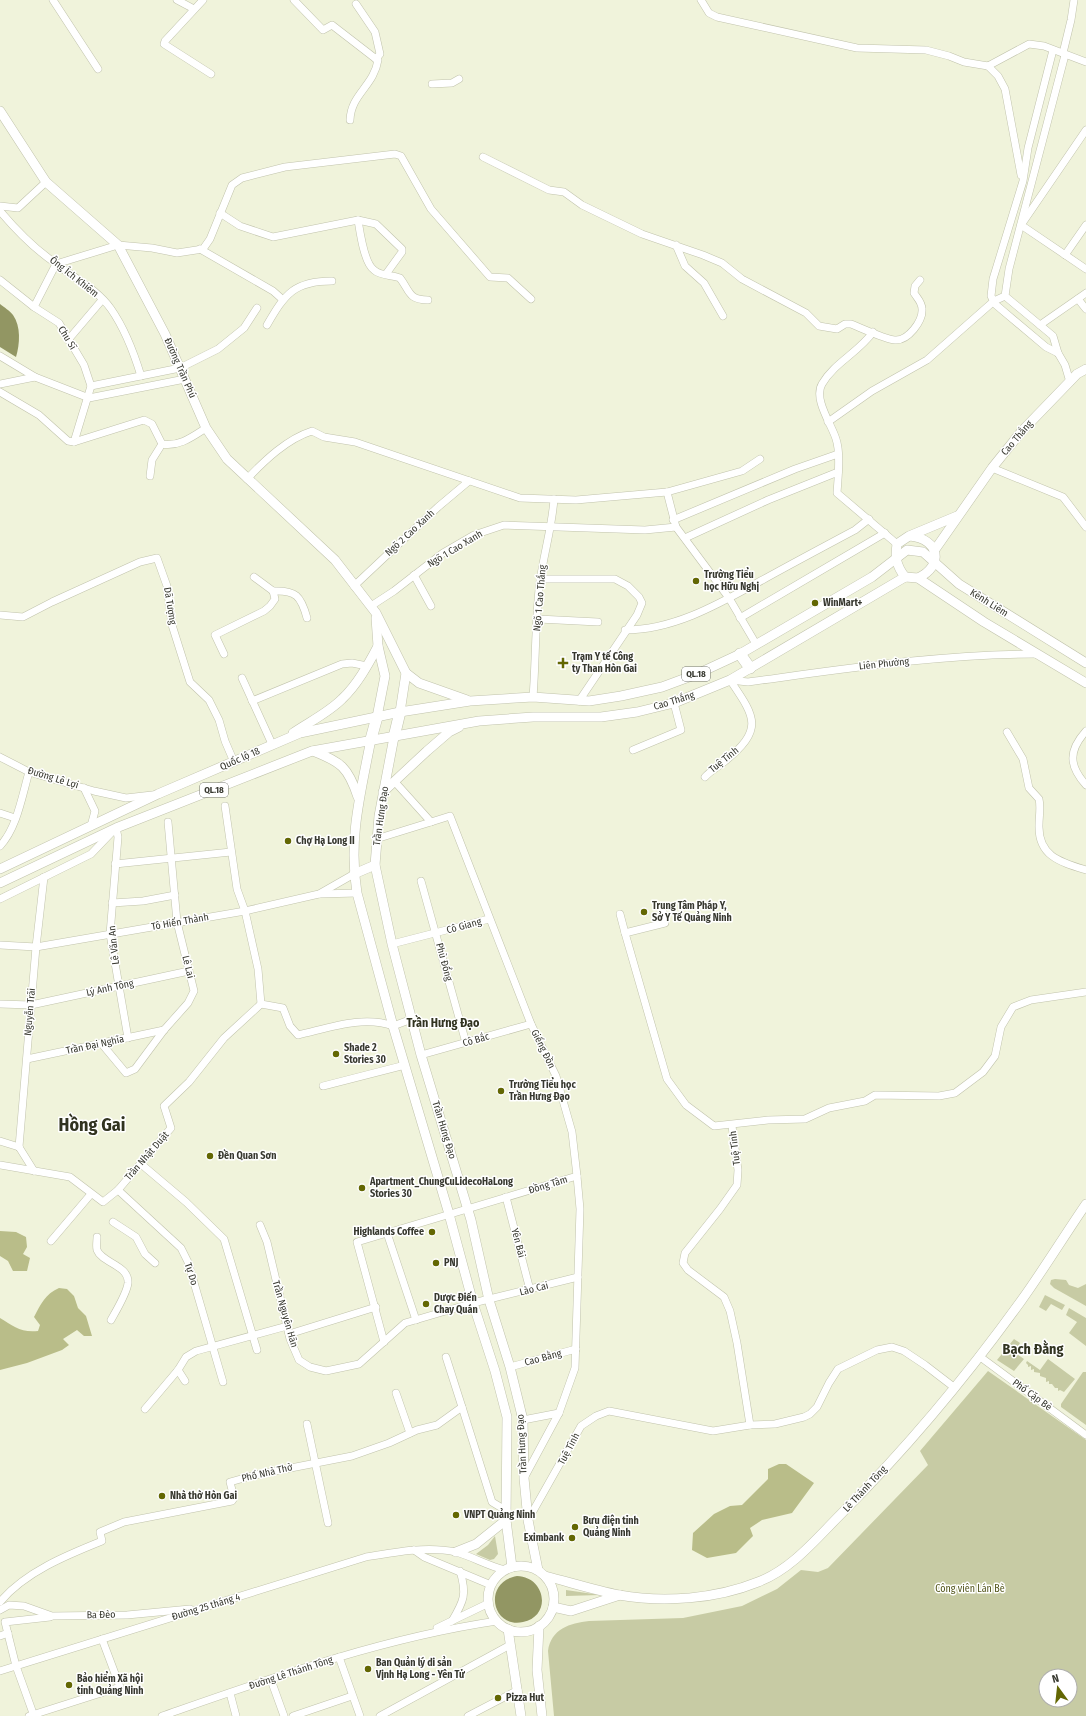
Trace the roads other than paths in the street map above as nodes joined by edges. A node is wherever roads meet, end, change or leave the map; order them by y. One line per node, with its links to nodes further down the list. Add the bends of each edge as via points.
1 (53, 0): 14 (street)
2 (177, 0): 8 (street)
3 (203, 0): 8 (street)
4 (294, 0): 11 (street, via 323,30 332,24)
5 (701, 0): 13 (street, via 709,13 717,17 857,48 926,50 964,62)
6 (1074, 0): 10 (street)
7 (356, 4): 11 (street, via 375,32 380,54)
8 (194, 9): 15 (street, via 164,44)
9 (1053, 50): 10 (street); 13 (street, via 1029,44); 22 (street, via 1028,148)
10 (1064, 54): 12 (street); 28 (street)
11 (376, 59): 19 (street, via 378,60 374,75 351,107)
12 (1086, 62)
13 (988, 66): 22 (street, via 998,76 1005,89)
14 (98, 68)
15 (211, 74)
16 (459, 79): 17 (street, via 452,83)
17 (432, 84)
18 (0, 111): 23 (main road, Đường Trần Phú)
19 (350, 120)
20 (1086, 130): 28 (street)
21 (484, 158): 31 (street, via 549,190 564,192 582,205 642,234)
22 (1023, 181): 47 (street, via 993,279 991,296)
23 (46, 182): 24 (street, via 18,208); 30 (main road, Đường Trần Phú)
24 (0, 206)
25 (0, 211): 34 (street, Ông Ích Khiêm)
26 (220, 213): 27 (street, via 240,226 273,237); 32 (street, via 210,238 203,249); 42 (street, via 232,185 242,178 285,167 395,154 401,156 431,209 487,274 490,277 508,278)
27 (358, 220): 36 (street, via 369,265 374,271); 36 (street, via 380,225 402,249)
28 (1021, 225): 33 (street); 41 (street, via 1009,269)
29 (1086, 225): 33 (street)
30 (118, 244): 32 (street, via 177,253); 34 (street); 58 (main road, Đường Trần Phú)
31 (676, 245): 51 (street, via 685,266 704,283); 54 (street, via 722,263 742,279 806,314 819,326 837,329 845,324 851,324)
32 (200, 249): 45 (street, via 273,292)
33 (1065, 255): 35 (street)
34 (56, 264): 44 (street, Ông Ích Khiêm, via 94,291); 48 (street)
35 (1086, 269)
36 (386, 274): 46 (street, via 400,278 411,296)
37 (0, 280): 48 (street, Chu Sĩ)
38 (920, 280): 54 (street, via 915,286 914,293 923,310 914,329 906,338 894,341)
39 (332, 281): 45 (street, via 323,281 291,291)
40 (1086, 293): 43 (street)
41 (1005, 296): 47 (street); 53 (street)
42 (531, 299)
43 (1078, 299): 50 (street); 53 (street)
44 (102, 300): 55 (street); 60 (street, Ông Ích Khiêm, via 111,308 125,333)
45 (282, 300): 52 (street)
46 (428, 300)
47 (994, 301): 56 (street, via 1046,347); 68 (street, via 927,360 872,391)
48 (34, 307): 55 (street, Chu Sĩ, via 59,323)
49 (257, 308): 58 (street, via 244,328 218,349)
50 (1086, 309)
51 (723, 316)
52 (268, 325)
53 (1040, 325): 56 (street, via 1053,336)
54 (872, 332): 68 (street, via 858,349 830,373 821,386 821,398)
55 (68, 340): 65 (street, Chu Sĩ, via 84,365)
56 (1058, 352): 63 (street)
57 (0, 356): 61 (street)
58 (180, 368): 60 (street); 62 (main road, Đường Trần Phú)
59 (1086, 369): 63 (main road, Cao Thắng)
60 (141, 376): 65 (street)
61 (35, 377): 64 (street); 67 (street)
62 (185, 379): 67 (street); 69 (main road, Đường Trần Phú)
63 (1070, 382): 74 (main road, Cao Thắng, via 1021,432)
64 (0, 384)
65 (91, 386): 67 (street, Chu Sĩ)
66 (0, 392): 70 (street, via 39,416 68,441)
67 (89, 398): 70 (street, Chu Sĩ)
68 (828, 422): 72 (street, via 837,439)
69 (206, 428): 71 (street, via 181,443); 77 (main road, Đường Trần Phú, via 227,459)
70 (74, 442): 71 (street, via 144,420 152,424)
71 (162, 444): 76 (street, via 152,460)
72 (838, 454): 75 (street); 83 (street, Ngõ 1 Cao Xanh, via 795,469)
73 (760, 459): 79 (street, via 742,471)
74 (992, 468): 81 (main road, Cao Thắng); 84 (street, via 1063,497)
75 (838, 472): 82 (street, via 838,493); 88 (street, via 768,500)
76 (150, 476)
77 (247, 479): 78 (street, via 272,456 298,437 312,431 324,437 355,442); 98 (main road, Đường Trần Phú, via 335,560)
78 (469, 481): 80 (street, via 520,498); 98 (street, Ngõ 2 Cao Xanh)
79 (667, 492): 80 (street, via 576,500); 83 (street)
80 (554, 499): 85 (street, Ngõ 1 Cao Thắng)
81 (957, 516): 87 (main road); 90 (main road, Cao Thắng)
82 (868, 519): 86 (street); 100 (street, via 854,530)
83 (674, 524): 85 (street, Ngõ 1 Cao Xanh, via 645,530); 88 (street)
84 (1086, 527)
85 (551, 528): 93 (street, Ngõ 1 Cao Xanh, via 504,525 486,530 443,553); 97 (street, Ngõ 1 Cao Thắng, via 547,535)
86 (886, 533): 89 (street); 105 (street)
87 (910, 536): 89 (main road); 90 (main road, via 928,541)
88 (685, 538): 100 (street)
89 (897, 544): 91 (main road)
90 (934, 551): 92 (main road)
91 (895, 559): 92 (main road, Kênh Liêm / QL.18, via 908,550 923,552); 95 (main road); 109 (main road, Cao Thắng / QL.18, via 872,577)
92 (934, 563): 96 (main road, via 927,574); 114 (main road, Kênh Liêm / QL.18, via 959,584)
93 (414, 575): 101 (street); 102 (street, Ngõ 1 Cao Xanh)
94 (254, 577): 99 (street)
95 (905, 577): 96 (main road, Kênh Liêm); 116 (main road, Cao Thắng / QL.18)
96 (918, 578): 113 (main road, Kênh Liêm)
97 (540, 579): 106 (street, Ngõ 1 Cao Thắng); 108 (street, via 615,579 622,582 642,603)
98 (354, 586): 102 (main road, Đường Trần Phú)
99 (273, 591): 104 (street, via 292,592 300,598); 111 (street, via 275,599 270,606 215,635)
100 (729, 598): 105 (street); 108 (street, via 683,620 639,630)
101 (431, 606)
102 (373, 609): 110 (main road); 117 (main road, Đường Trần Phú)
103 (0, 615): 139 (street, Dã Tượng, via 23,618 140,562 157,558 167,586 172,626 190,682 209,700)
104 (307, 618)
105 (740, 618): 109 (street)
106 (538, 619): 107 (street); 121 (street, Ngõ 1 Cao Thắng)
107 (598, 622)
108 (625, 630): 124 (street)
109 (756, 644): 112 (main road, Cao Thắng / QL.18)
110 (378, 646): 115 (main road); 127 (main road, via 385,676)
111 (224, 654)
112 (740, 654): 116 (highway); 124 (main road, Cao Thắng / QL.18, via 662,687 621,696)
113 (1038, 654): 119 (street, Liên Phường, via 986,654 888,663 748,682); 120 (main road, Kênh Liêm)
114 (1086, 663)
115 (367, 666): 122 (street, via 342,664); 132 (main road, via 341,701)
116 (750, 668): 119 (main road, Cao Thắng / QL.18)
117 (406, 673): 123 (main road, via 419,683); 126 (main road)
118 (242, 678): 122 (street)
119 (730, 680): 125 (main road, Cao Thắng / QL.18); 141 (street, Tuệ Tĩnh, via 750,711 752,729 742,745 726,761)
120 (1086, 683)
121 (533, 697): 123 (main road, Cao Thắng / QL.18); 124 (main road, Cao Thắng / QL.18)
122 (252, 701): 135 (street)
123 (470, 701): 126 (main road, Cao Thắng / QL.18)
124 (578, 701)
125 (674, 703): 128 (main road, Cao Thắng / QL.18, via 601,717 534,717); 136 (street, via 681,730)
126 (400, 712): 127 (main road, Quốc lộ 18 / QL.18); 131 (highway)
127 (377, 717): 132 (main road, Quốc lộ 18 / QL.18, via 300,733); 133 (highway)
128 (479, 721): 131 (main road, Cao Thắng / QL.18); 142 (main road, via 449,732)
129 (1086, 731): 134 (street)
130 (1007, 732): 165 (street, via 1023,759 1028,788 1039,799 1039,831 1044,848 1049,855)
131 (394, 736): 133 (main road, Quốc lộ 18 / QL.18); 145 (main road, Trần Hưng Đạo)
132 (285, 739): 135 (main road, Quốc lộ 18 / QL.18)
133 (371, 739): 137 (main road, Quốc lộ 18 / QL.18); 147 (main road, Trần Hưng Đạo)
134 (1083, 740): 143 (street, via 1072,760 1075,770)
135 (272, 744): 139 (main road, Quốc lộ 18 / QL.18)
136 (633, 750)
137 (312, 751): 147 (main road, via 334,759 352,779); 154 (main road, Quốc lộ 18 / QL.18)
138 (0, 757): 140 (street, Đường Lê Lợi)
139 (234, 762): 146 (main road, Quốc lộ 18 / QL.18)
140 (29, 772): 144 (street, Đường Lê Lợi); 150 (street)
141 (704, 777)
142 (395, 782): 145 (main road); 152 (street)
143 (1086, 785)
144 (84, 788): 146 (street, Đường Lê Lợi, via 126,798); 153 (street, Đường Lê Lợi, via 95,811)
145 (384, 792): 156 (main road, Trần Hưng Đạo)
146 (158, 794): 153 (main road, Quốc lộ 18 / QL.18)
147 (358, 797): 166 (main road, Trần Hưng Đạo, via 353,838)
148 (225, 806): 159 (street)
149 (0, 813): 150 (street)
150 (15, 818): 157 (street, via 6,841)
151 (168, 822): 160 (street, Lê Lai)
152 (431, 822): 156 (street); 179 (street, Giếng Đồn, via 450,816)
153 (89, 826): 155 (main road, Quốc lộ 18 / QL.18)
154 (116, 828): 158 (main road, Quốc lộ 18 / QL.18, via 93,839); 162 (street, Lê Văn An, via 118,837); 167 (street, via 91,854)
155 (77, 829): 161 (main road, Quốc lộ 18 / QL.18); 164 (main road, Quốc lộ 18 / QL.18)
156 (376, 839): 163 (main road, Trần Hưng Đạo)
157 (0, 846)
158 (85, 846): 169 (main road, Quốc lộ 18 / QL.18); 170 (main road, Quốc lộ 18 / QL.18)
159 (231, 852): 160 (street); 177 (street, via 237,889)
160 (172, 859): 162 (street); 173 (street, Lê Lai)
161 (0, 862)
162 (115, 864): 175 (street, Lê Văn An)
163 (375, 865): 166 (main road); 184 (main road, Trần Hưng Đạo)
164 (0, 869)
165 (1086, 870)
166 (354, 874): 171 (main road, Trần Hưng Đạo); 172 (street, Tô Hiến Thành)
167 (44, 877): 174 (street); 186 (street, Nguyễn Trãi)
168 (421, 881): 181 (street, Phù Đổng)
169 (0, 883)
170 (0, 890)
171 (357, 893): 172 (street); 195 (main road, Trần Hưng Đạo)
172 (320, 894): 177 (street, Tô Hiến Thành)
173 (175, 895): 175 (street); 180 (street, Lê Lai)
174 (0, 899)
175 (112, 903): 183 (street, Lê Văn An)
176 (662, 908): 182 (street, via 665,923)
177 (245, 911): 180 (street, Tô Hiến Thành); 191 (street, via 258,969)
178 (620, 914): 182 (street, Tuệ Tĩnh)
179 (489, 919): 181 (street, Cô Giang); 194 (street, Giếng Đồn)
180 (177, 922): 183 (street, Tô Hiến Thành); 187 (street, Lê Lai)
181 (436, 933): 184 (street, Cô Giang); 199 (street, Phù Đổng)
182 (625, 933): 204 (street, Tuệ Tĩnh, via 667,1079 686,1105 700,1117 714,1126)
183 (110, 934): 186 (street, Tô Hiến Thành); 188 (street, Lê Văn An)
184 (392, 944): 193 (main road, Trần Hưng Đạo)
185 (0, 945): 186 (street, Tô Hiến Thành)
186 (36, 946): 192 (street, Nguyễn Trãi)
187 (189, 971): 188 (street, Lý Anh Tông); 196 (street, Lê Lai, via 194,991 188,1003)
188 (119, 986): 192 (street, Lý Anh Tông); 197 (street, Lê Văn An)
189 (1086, 992): 204 (street, via 1031,1000 1013,1007 1001,1027 995,1056 983,1072 955,1093 939,1096 875,1096 865,1101 829,1108 805,1119 768,1120)
190 (0, 1004): 192 (street, Lý Anh Tông)
191 (261, 1004): 195 (street, via 283,1008 290,1026 298,1035 353,1022 381,1022); 207 (street, Trần Nhật Duật, via 224,1038 189,1082 164,1106 171,1128)
192 (31, 1005): 201 (street, Nguyễn Trãi)
193 (412, 1019): 195 (street); 200 (main road, Trần Hưng Đạo)
194 (531, 1024): 199 (street, Cô Bắc); 210 (street, Giếng Đồn, via 556,1076 572,1132)
195 (393, 1026): 202 (main road, Trần Hưng Đạo)
196 (164, 1030): 197 (street, Trần Đại Nghĩa); 198 (street, Lê Lai, via 135,1069 126,1073)
197 (128, 1038): 198 (street, Trần Đại Nghĩa)
198 (101, 1043): 201 (street, Trần Đại Nghĩa)
199 (466, 1043): 200 (street, Cô Bắc)
200 (421, 1055): 215 (main road, Trần Hưng Đạo)
201 (26, 1059): 206 (street, Nguyễn Trãi)
202 (405, 1065): 203 (street); 216 (main road, Trần Hưng Đạo)
203 (323, 1086)
204 (732, 1126): 250 (street, Tuệ Tĩnh, via 738,1170 736,1185 685,1253 683,1263 688,1270 724,1297 730,1310)
205 (0, 1141): 206 (street)
206 (19, 1147): 209 (street)
207 (141, 1164): 211 (street, Trần Nhật Duật); 231 (street, via 224,1239)
208 (0, 1165): 209 (street, Trần Nhật Duật)
209 (34, 1171): 212 (street, Trần Nhật Duật, via 70,1177)
210 (577, 1176): 213 (street, Đồng Tâm); 223 (street, Giếng Đồn, via 580,1209)
211 (118, 1190): 212 (street, Trần Nhật Duật, via 102,1202); 234 (street, Tự Do, via 180,1248 188,1262)
212 (91, 1194): 221 (street)
213 (506, 1197): 215 (street, Đồng Tâm); 224 (street, Yên Bái)
214 (1086, 1204): 237 (main road, Lê Thánh Tông, via 1021,1300)
215 (468, 1208): 216 (street, Đồng Tâm); 225 (main road, Trần Hưng Đạo)
216 (449, 1214): 219 (street, Đồng Tâm); 226 (main road, Trần Hưng Đạo)
217 (113, 1222): 222 (street, via 136,1237 145,1254)
218 (260, 1225): 230 (street, Trần Nguyên Hãn, via 267,1242)
219 (387, 1233): 227 (street, Đồng Tâm, via 357,1242); 229 (street)
220 (97, 1237): 228 (street, via 99,1253 127,1278 127,1287)
221 (50, 1241)
222 (155, 1263)
223 (578, 1277): 224 (street, Lào Cai); 235 (street, Giếng Đồn)
224 (530, 1290): 225 (street, Lào Cai)
225 (490, 1300): 226 (street, Trần Nguyên Hãn); 239 (main road, Trần Hưng Đạo)
226 (473, 1303): 229 (street, Trần Nguyên Hãn); 255 (main road, Trần Hưng Đạo, via 507,1417)
227 (376, 1307): 232 (street); 233 (street)
228 (111, 1320)
229 (416, 1320): 233 (street, Trần Nguyên Hãn, via 405,1323)
230 (287, 1326): 231 (street); 232 (street, Trần Nguyên Hãn)
231 (253, 1334): 234 (street); 236 (street)
232 (289, 1334): 233 (street, Trần Nguyên Hãn, via 299,1360 310,1367 326,1371 359,1364)
233 (384, 1342)
234 (213, 1347): 240 (street, via 196,1351 186,1357); 242 (street, Tự Do)
235 (576, 1349): 239 (street, Cao Bằng); 247 (street, Giếng Đồn, via 575,1368)
236 (258, 1350)
237 (979, 1356): 243 (main road, Lê Thánh Tông); 252 (street, Phố Cặp Bè)
238 (446, 1357): 245 (street)
239 (510, 1367): 248 (main road, Trần Hưng Đạo)
240 (178, 1370): 241 (street); 246 (street)
241 (185, 1380)
242 (223, 1382)
243 (955, 1388): 250 (street, Tuệ Tĩnh, via 925,1364 892,1347 878,1350 838,1369 810,1414 775,1424); 264 (main road, Lê Thánh Tông, via 868,1487 783,1570 759,1582 716,1595 665,1598)
244 (396, 1393): 251 (street)
245 (462, 1407): 251 (street, Phố Nhà Thờ, via 437,1424); 255 (street, via 492,1502)
246 (145, 1409)
247 (559, 1413): 248 (street); 254 (street, Giếng Đồn)
248 (522, 1420): 254 (main road, Trần Hưng Đạo)
249 (307, 1424): 253 (street)
250 (750, 1425): 256 (street, Tuệ Tĩnh, via 713,1431 609,1411 596,1416 581,1426)
251 (410, 1433): 253 (street, Phố Nhà Thờ, via 352,1456)
252 (1086, 1435)
253 (316, 1463): 257 (street); 265 (street, Phố Nhà Thờ, via 230,1482 234,1498 232,1501 124,1522 100,1532 102,1541 34,1573 8,1591)
254 (524, 1478): 256 (main road, Trần Hưng Đạo)
255 (506, 1516): 259 (main road, via 476,1544); 260 (main road, Trần Hưng Đạo)
256 (528, 1520): 262 (main road, Trần Hưng Đạo)
257 (328, 1523)
258 (414, 1550): 259 (street, Đường 25 tháng 4); 261 (street, via 424,1557); 267 (street, Đường 25 tháng 4, via 366,1557)
259 (456, 1552): 260 (street, Đường 25 tháng 4, via 488,1566)
260 (509, 1569): 262 (main road, via 525,1566); 263 (main road)
261 (460, 1571): 263 (street); 271 (street, via 464,1587 463,1602)
262 (541, 1573): 264 (main road, Lê Thánh Tông); 268 (main road, via 553,1593)
263 (491, 1585): 266 (main road)
264 (620, 1595): 268 (main road, via 571,1611)
265 (0, 1602)
266 (488, 1603): 271 (street, Đường Lê Thánh Tông); 272 (main road)
267 (204, 1607): 270 (street, Ba Đèo, via 127,1615); 278 (street, Đường 25 tháng 4)
268 (553, 1607): 273 (main road)
269 (0, 1610): 270 (street, Ba Đèo, via 9,1606 24,1606)
270 (52, 1616): 275 (street, via 5,1622)
271 (452, 1621): 277 (street, Đường Lê Thánh Tông)
272 (497, 1621): 274 (main road); 277 (street, Đường Lê Thánh Tông, via 448,1628)
273 (539, 1626): 274 (main road, via 525,1631); 296 (main road, via 537,1670)
274 (508, 1629): 279 (main road)
275 (8, 1633): 276 (street); 281 (street)
276 (0, 1636)
277 (422, 1636): 280 (street, Đường Lê Thánh Tông)
278 (102, 1639): 281 (street, Đường 25 tháng 4); 288 (street, via 120,1687)
279 (510, 1645): 284 (main road); 293 (street)
280 (339, 1657): 283 (street, Đường Lê Thánh Tông); 286 (street)
281 (16, 1666): 282 (street, Đường 25 tháng 4); 288 (street)
282 (0, 1671)
283 (271, 1680): 285 (street, Đường Lê Thánh Tông); 290 (street)
284 (518, 1690): 294 (street); 295 (main road)
285 (230, 1693): 287 (street, Đường Lê Thánh Tông); 289 (street)
286 (352, 1696): 291 (street); 292 (street)
287 (166, 1715)
288 (32, 1716)
289 (236, 1716)
290 (284, 1716)
291 (293, 1716)
292 (360, 1716)
293 (380, 1716)
294 (468, 1716)
295 (521, 1716)
296 (542, 1716)

